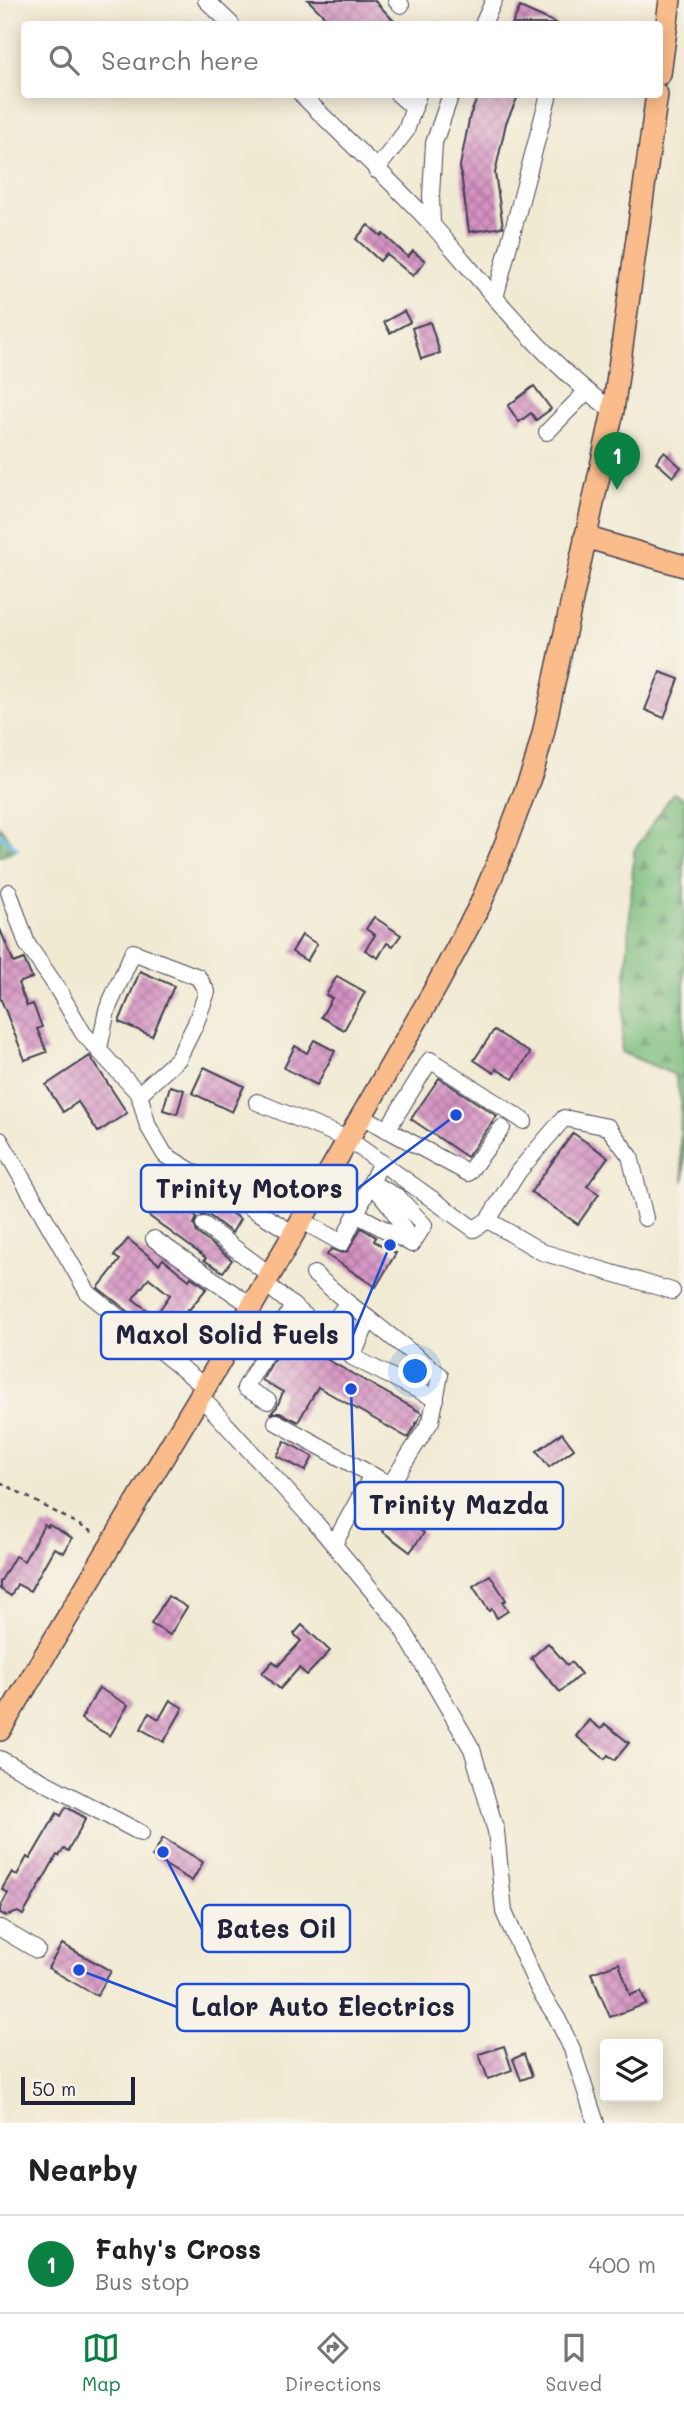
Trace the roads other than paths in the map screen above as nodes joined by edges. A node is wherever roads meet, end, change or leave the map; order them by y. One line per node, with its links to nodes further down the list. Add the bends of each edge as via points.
1 (206, 0): 4 (street)
2 (494, 0): 5 (street)
3 (670, 0): 6 (main road)
4 (228, 21)
5 (484, 21)
6 (663, 52)
7 (305, 98): 12 (street)
8 (450, 98): 13 (street, via 434,143)
9 (548, 98): 14 (street)
10 (656, 98): 16 (main road)
11 (416, 101): 12 (street, via 407,131)
12 (376, 170): 13 (street)
13 (432, 225): 14 (street)
14 (495, 299): 15 (street)
15 (586, 392): 16 (street); 17 (street)
16 (613, 411): 18 (main road)
17 (547, 432)
18 (585, 537): 19 (main road); 24 (main road, via 543,734 506,842 480,905)
19 (684, 566)
20 (9, 892): 21 (street, via 27,944 83,1033)
21 (99, 1049): 22 (street); 22 (street, via 107,1010 133,953 198,977 206,992 178,1059)
22 (139, 1094): 36 (street, via 148,1126 165,1155)
23 (257, 1102): 28 (street)
24 (362, 1116): 27 (street); 28 (main road)
25 (524, 1121): 27 (street, via 430,1060)
26 (502, 1128): 27 (street, via 468,1173)
27 (387, 1130)
28 (348, 1139): 30 (street); 36 (main road)
29 (0, 1140): 45 (street, via 89,1293)
30 (381, 1163): 31 (street); 34 (street, via 474,1229)
31 (371, 1183): 32 (street); 32 (street, via 412,1244)
32 (356, 1214): 36 (street, via 342,1243)
33 (645, 1219): 34 (street, via 630,1156 608,1127 564,1118 518,1172)
34 (488, 1220): 40 (street, via 542,1252)
35 (204, 1225): 39 (street)
36 (297, 1227): 39 (main road)
37 (154, 1239): 42 (street)
38 (314, 1274): 41 (street)
39 (268, 1279): 42 (main road); 43 (street)
40 (672, 1291)
41 (348, 1303): 43 (street, via 325,1332); 44 (street)
42 (252, 1306): 45 (main road)
43 (293, 1306): 47 (street, via 245,1388)
44 (369, 1319): 46 (street, via 440,1376); 46 (street, via 352,1357)
45 (203, 1392): 50 (street); 51 (main road)
46 (436, 1399): 49 (street, via 431,1421 390,1485)
47 (268, 1401)
48 (276, 1422): 49 (street)
49 (372, 1475): 50 (street)
50 (334, 1544): 56 (street, via 399,1623 472,1749 496,1831 504,1912 572,2049)
51 (0, 1730)
52 (0, 1759): 53 (street)
53 (141, 1833)
54 (0, 1928): 55 (street)
55 (37, 1950)
56 (597, 2123)

